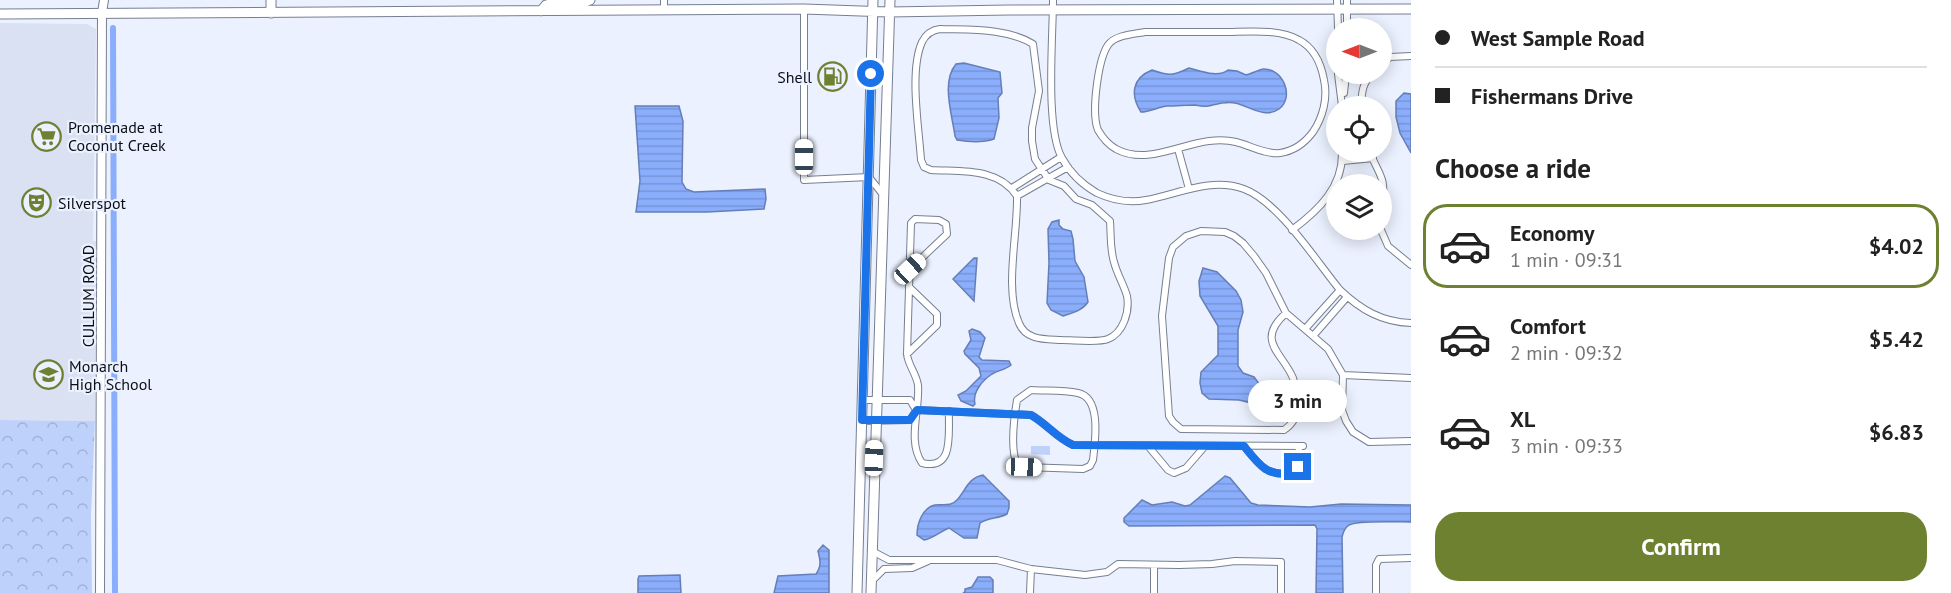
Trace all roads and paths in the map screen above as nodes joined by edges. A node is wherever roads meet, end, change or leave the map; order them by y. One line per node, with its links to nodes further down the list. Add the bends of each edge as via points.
1 (104, 0): 16 (street, CULLUM ROAD)
2 (271, 0): 17 (main road)
3 (590, 0): 12 (main road, via 550,4)
4 (658, 0): 13 (street)
5 (664, 0): 13 (street)
6 (873, 0): 14 (main road)
7 (890, 0): 15 (main road)
8 (1342, 4): 9 (main road); 11 (main road)
9 (1053, 5): 15 (main road); 22 (street, via 1053,131)
10 (804, 9): 13 (main road); 14 (main road); 26 (street, via 804,180)
11 (1411, 9)
12 (541, 11): 13 (main road); 17 (main road)
13 (661, 11)
14 (872, 11): 15 (main road); 26 (main road)
15 (890, 12): 30 (main road)
16 (102, 13): 17 (main road); 18 (main road); 64 (street, CULLUM ROAD)
17 (271, 13)
18 (0, 14)
19 (1411, 56): 20 (street)
20 (1392, 57)
21 (1178, 149): 21 (street, via 1209,141 1228,141 1276,154 1301,145 1322,115 1326,91 1315,53 1298,39 1271,32 1145,32 1108,44 1099,68 1095,99 1097,127 1103,138 1129,155); 29 (street)
22 (1061, 157): 24 (street); 25 (street)
23 (1343, 162): 32 (street, via 1333,190 1323,204)
24 (1068, 167): 27 (street); 29 (street, via 1087,187 1116,200 1146,200)
25 (1041, 170): 27 (street); 28 (street); 28 (street, via 1032,141 1039,91 1034,44 1022,37 984,30 940,29 926,35 915,73 924,167 982,173)
26 (869, 177): 30 (street); 47 (main road)
27 (1047, 177): 31 (street); 31 (street, via 1110,221 1111,249 1127,296 1127,312 1116,334 1106,340 1043,339 1023,332 1012,295)
28 (1012, 188): 31 (street)
29 (1189, 189): 32 (street, via 1212,185 1243,188 1269,203)
30 (884, 196): 46 (main road)
31 (1017, 196)
32 (1292, 230): 37 (street)
33 (1385, 240): 34 (street)
34 (1411, 265)
35 (910, 269): 35 (street, via 947,234 946,224 915,219 911,224); 36 (street)
36 (909, 287): 43 (street); 43 (street, via 937,314 937,325)
37 (1340, 290): 38 (street); 41 (street)
38 (1347, 297): 40 (street, via 1375,316); 42 (street)
39 (1286, 313): 39 (street, via 1273,330 1273,348 1293,378 1297,395 1295,420 1289,427 1181,429 1173,422 1168,416 1162,316 1173,247 1186,236 1201,231 1234,236 1266,273); 41 (street)
40 (1411, 323)
41 (1305, 329): 42 (street)
42 (1314, 336): 44 (street, via 1328,349)
43 (907, 354): 48 (street, via 918,384)
44 (1343, 375): 45 (street); 53 (street, via 1342,410 1353,432 1369,442)
45 (1411, 378)
46 (876, 399): 47 (street); 48 (street, via 910,400); 52 (main road)
47 (862, 400): 51 (main road)
48 (917, 410): 49 (street); 49 (street, via 915,448 922,463 932,465 947,454); 52 (street, via 910,420)
49 (949, 411): 50 (street)
50 (1015, 414): 54 (street, via 1031,415 1063,441); 54 (street, via 1017,400 1031,390 1080,393 1095,411); 54 (street, via 1017,465 1083,470 1093,460)
51 (862, 420): 52 (street); 65 (main road)
52 (875, 420): 58 (main road)
53 (1411, 441)
54 (1095, 446): 55 (street)
55 (1148, 446): 57 (street); 57 (street, via 1174,473 1186,468)
56 (1244, 446): 56 (street, via 1267,471 1286,474 1298,467 1301,446); 57 (street)
57 (1205, 447)
58 (872, 551): 60 (street, via 890,560); 63 (main road)
59 (1411, 558): 70 (street, via 1379,559)
60 (930, 560): 62 (street, via 997,560); 63 (street, via 912,568 884,569)
61 (1154, 566): 62 (street, via 1118,564 1107,572 1085,575); 68 (street); 69 (street, via 1281,562)
62 (1031, 569): 67 (street)
63 (871, 581): 66 (main road)
64 (100, 593)
65 (857, 593)
66 (871, 593)
67 (1030, 593)
68 (1154, 593)
69 (1281, 593)
70 (1376, 593)

